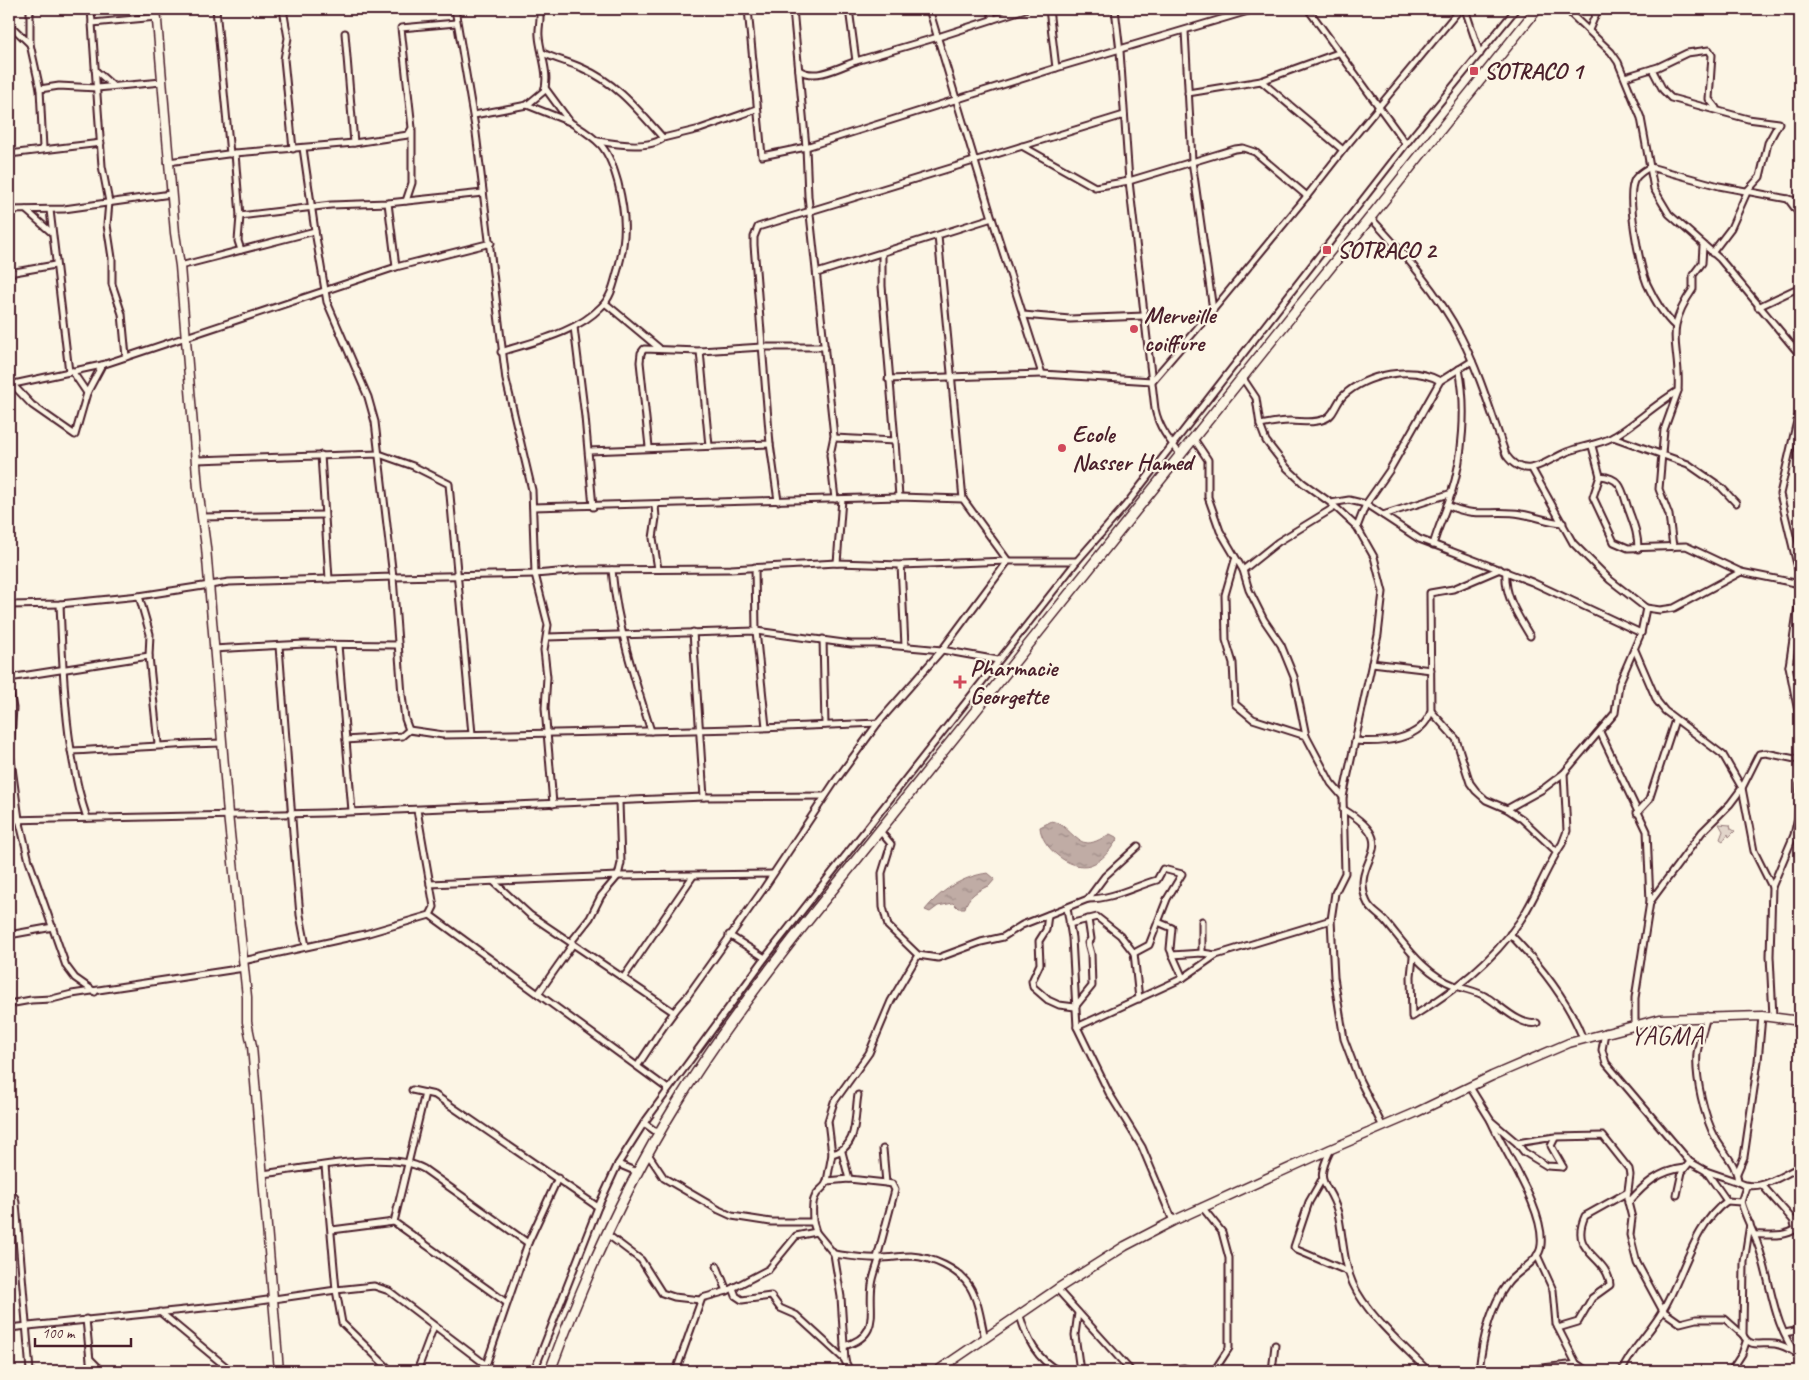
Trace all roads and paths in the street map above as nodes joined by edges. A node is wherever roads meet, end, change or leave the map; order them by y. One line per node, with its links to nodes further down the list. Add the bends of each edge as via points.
1 (30, 9): 32 (street)
2 (91, 9): 25 (street)
3 (216, 9): 71 (street)
4 (283, 9): 68 (street, via 288,38 284,59)
5 (455, 9): 26 (street)
6 (539, 9): 34 (street)
7 (748, 9): 53 (street)
8 (793, 9): 41 (street)
9 (848, 9): 37 (street)
10 (929, 9): 31 (street)
11 (990, 9): 24 (street)
12 (1025, 9): 24 (street)
13 (1049, 9): 38 (street)
14 (1115, 9): 33 (street)
15 (1255, 9): 29 (street)
16 (1308, 9): 35 (street)
17 (1460, 9): 52 (street)
18 (1466, 9): 36 (street)
19 (1516, 9): 36 (street)
20 (1537, 9): 93 (main road)
21 (1569, 9): 28 (street)
22 (1598, 9): 28 (street)
23 (156, 13): 25 (street); 44 (street)
24 (993, 19): 31 (street)
25 (92, 23): 40 (street)
26 (456, 23): 55 (street); 58 (street, via 401,28)
27 (9, 24): 32 (street)
28 (1589, 30): 42 (street, via 1612,52)
29 (1185, 31): 33 (street); 49 (street)
30 (344, 32): 62 (street)
31 (938, 37): 37 (street); 50 (street)
32 (30, 44): 48 (street)
33 (1120, 51): 38 (street); 56 (street)
34 (542, 53): 47 (street); 59 (street, via 581,67 614,86 630,99)
35 (1338, 53): 43 (street); 52 (street)
36 (1480, 54): 63 (street)
37 (856, 61): 41 (street, via 814,74 804,74)
38 (1056, 68): 50 (street)
39 (1652, 69): 42 (street); 54 (street, via 1668,97); 54 (street, via 1687,53 1710,51 1709,99)
40 (95, 70): 45 (street); 46 (street)
41 (799, 70): 65 (street)
42 (1624, 77): 75 (street, via 1641,118)
43 (1261, 81): 49 (street); 69 (street)
44 (162, 82): 45 (street); 73 (street)
45 (112, 85): 46 (street)
46 (97, 88): 48 (street, via 59,86); 61 (street)
47 (545, 88): 51 (street); 57 (street)
48 (40, 89): 66 (street)
49 (1188, 93): 72 (street)
50 (957, 99): 65 (street); 74 (street)
51 (527, 105): 55 (street); 57 (street)
52 (1379, 107): 63 (street); 69 (street)
53 (757, 109): 59 (street); 65 (street, via 762,156)
54 (1716, 109): 77 (street, via 1779,123 1768,142 1760,177)
55 (474, 115): 78 (street)
56 (1124, 115): 64 (street); 76 (street)
57 (570, 122): 60 (street)
58 (412, 131): 62 (street, via 406,135); 82 (street, via 412,183)
59 (663, 138): 60 (street, via 628,145)
60 (597, 141): 110 (street, via 613,166 626,215 622,252)
61 (101, 143): 66 (street); 83 (street)
62 (354, 143): 67 (street)
63 (1406, 144): 145 (street)
64 (1022, 146): 74 (street); 76 (street, via 1090,186)
65 (806, 147): 90 (street)
66 (43, 148): 70 (street)
67 (303, 148): 68 (street); 86 (street)
68 (293, 149): 71 (street)
69 (1343, 150): 80 (street)
70 (9, 154)
71 (233, 154): 73 (street); 92 (street)
72 (1192, 160): 76 (street); 80 (street, via 1249,149); 112 (street)
73 (168, 162): 79 (street)
74 (975, 162): 90 (street); 94 (street)
75 (1650, 167): 77 (street, via 1719,186); 99 (street, via 1654,189 1663,206); 115 (street, via 1633,184 1633,220 1647,283)
76 (1129, 181): 114 (street)
77 (1748, 190): 81 (street); 102 (street, via 1731,228)
78 (483, 193): 82 (street); 98 (street)
79 (171, 194): 83 (street); 104 (street)
80 (1307, 196): 112 (street)
81 (1788, 200): 84 (street); 91 (street)
82 (406, 201): 85 (street)
83 (109, 202): 89 (street); 124 (street, via 112,284 122,314)
84 (1800, 202)
85 (388, 203): 86 (street); 105 (street)
86 (313, 207): 92 (street); 95 (street)
87 (26, 209): 88 (street); 89 (street); 96 (street)
88 (9, 210)
89 (50, 210): 96 (street)
90 (810, 212): 107 (street); 118 (street, via 763,224 755,231)
91 (1800, 215)
92 (240, 216): 100 (street, via 238,241)
93 (1370, 217): 125 (street, via 1408,259 1442,306); 131 (main road)
94 (992, 218): 97 (street); 113 (street)
95 (315, 231): 100 (street); 109 (street)
96 (52, 233): 103 (street)
97 (938, 236): 101 (street); 130 (street)
98 (491, 242): 105 (street); 122 (street)
99 (1703, 246): 102 (street); 115 (street, via 1702,263 1692,275 1693,289 1686,297)
100 (241, 250): 104 (street)
101 (882, 254): 107 (street); 132 (street)
102 (1712, 254): 111 (street, via 1739,280)
103 (55, 265): 106 (street); 128 (street)
104 (180, 266): 117 (street)
105 (396, 267): 109 (street)
106 (9, 273)
107 (818, 273): 119 (street)
108 (1800, 287): 111 (street)
109 (325, 291): 117 (street); 150 (street, via 372,409)
110 (605, 303): 116 (street); 120 (street)
111 (1758, 306): 123 (street)
112 (1213, 310): 133 (street)
113 (1023, 315): 114 (street, via 1070,319); 129 (street)
114 (1144, 316): 133 (street)
115 (1675, 326): 136 (street)
116 (574, 327): 122 (street); 149 (street)
117 (186, 338): 124 (street); 154 (street)
118 (762, 346): 119 (street); 121 (street); 144 (street)
119 (825, 347): 141 (street)
120 (659, 348): 121 (street); 148 (street, via 644,349 640,357)
121 (700, 351): 146 (street)
122 (501, 352): 168 (street, via 529,473)
123 (1800, 355)
124 (126, 357): 126 (street)
125 (1472, 361): 127 (street); 155 (street, via 1506,455 1516,466)
126 (102, 365): 128 (street); 137 (street)
127 (1459, 369): 134 (street); 157 (street, via 1464,388 1464,416)
128 (70, 372): 135 (street); 137 (street)
129 (1042, 374): 130 (street); 133 (street)
130 (951, 377): 132 (street); 161 (street)
131 (1242, 377): 139 (street, via 1256,398); 142 (main road)
132 (888, 380): 143 (street)
133 (1152, 381): 145 (street, via 1158,423)
134 (1440, 381): 139 (street, via 1414,373 1387,376 1344,394 1327,418 1317,422); 164 (street, via 1389,471)
135 (11, 385): 137 (street, via 32,405 75,435)
136 (1678, 390): 140 (street); 153 (street, via 1664,430)
137 (87, 392)
138 (1800, 408): 192 (street, via 1780,494)
139 (1260, 425): 166 (street, via 1266,441 1287,468)
140 (1613, 437): 147 (street); 153 (street)
141 (834, 438): 143 (street); 159 (street, via 830,444 830,456)
142 (1194, 439): 152 (main road); 178 (street, via 1208,460 1208,497 1220,531)
143 (894, 442): 158 (street)
144 (770, 444): 146 (street); 162 (street)
145 (1173, 445): 152 (street); 180 (street)
146 (709, 446): 148 (street)
147 (1592, 446): 155 (street, via 1572,450); 156 (street)
148 (649, 448): 149 (street)
149 (589, 451): 169 (street)
150 (378, 454): 151 (street); 190 (street, via 413,466 449,484); 191 (street)
151 (321, 455): 154 (street); 171 (street)
152 (1181, 455): 261 (main road)
153 (1663, 456): 163 (street, via 1698,470 1722,487); 176 (street, via 1659,489 1669,515)
154 (197, 460): 172 (street)
155 (1532, 469): 173 (street)
156 (1600, 476): 177 (street, via 1613,480 1625,493 1636,529); 177 (street, via 1593,497 1614,542)
157 (1452, 493): 167 (street); 170 (street)
158 (899, 498): 160 (street); 161 (street)
159 (835, 499): 160 (street); 162 (street)
160 (842, 499): 181 (street)
161 (963, 499): 179 (street)
162 (778, 501): 165 (street)
163 (1736, 503)
164 (1366, 504): 166 (street, via 1349,500); 170 (street); 174 (street)
165 (655, 505): 169 (street); 184 (street, via 652,538)
166 (1333, 505): 174 (street); 186 (street)
167 (1447, 505): 173 (street, via 1468,513 1521,514); 175 (street)
168 (533, 507): 169 (street); 189 (street)
169 (593, 507)
170 (1383, 514): 175 (street, via 1412,535)
171 (324, 515): 172 (street); 193 (street)
172 (202, 517): 194 (street)
173 (1563, 523): 200 (street, via 1573,543 1590,561)
174 (1357, 527): 217 (street, via 1374,557 1383,592)
175 (1434, 545): 187 (street)
176 (1673, 547): 177 (street); 188 (street, via 1686,546)
177 (1638, 549)
178 (1236, 560): 186 (street); 236 (street, via 1225,594 1226,640 1233,663 1235,704 1253,719)
179 (1008, 561): 180 (street); 182 (street); 213 (street)
180 (1077, 561): 216 (street)
181 (837, 563): 182 (street); 183 (street)
182 (900, 565): 211 (street)
183 (755, 567): 184 (street); 201 (street)
184 (658, 569): 185 (street)
185 (612, 570): 189 (street); 204 (street)
186 (1243, 570): 236 (street, via 1249,590 1281,645 1294,677)
187 (1503, 570): 203 (street); 205 (street, via 1509,600); 221 (street, via 1453,590 1430,594)
188 (1741, 572): 195 (street); 200 (street, via 1674,608)
189 (535, 574): 190 (street); 206 (street, via 547,616)
190 (457, 576): 191 (street); 235 (street)
191 (393, 577): 193 (street); 209 (street)
192 (1800, 577)
193 (329, 578): 194 (street)
194 (208, 584): 197 (street); 212 (street)
195 (1800, 584)
196 (1800, 593): 219 (street)
197 (139, 596): 198 (street); 215 (street, via 150,634)
198 (60, 604): 199 (street); 220 (street)
199 (9, 605)
200 (1646, 608): 203 (street)
201 (756, 631): 202 (street); 207 (street); 229 (street)
202 (693, 632): 204 (street); 231 (street)
203 (1641, 633): 214 (street)
204 (624, 634): 206 (street); 232 (street)
205 (1530, 636)
206 (547, 637): 234 (street, via 544,655)
207 (822, 639): 211 (street, via 846,644); 228 (street)
208 (338, 645): 209 (street); 210 (street); 237 (street)
209 (398, 645): 230 (street, via 405,719)
210 (279, 646): 212 (street); 255 (street)
211 (905, 646): 213 (street)
212 (213, 648): 239 (street)
213 (942, 650): 216 (street); 227 (street)
214 (1634, 650): 225 (street, via 1657,701); 233 (street, via 1619,684 1615,713)
215 (149, 656): 220 (street); 240 (street)
216 (998, 660): 292 (street)
217 (1372, 663): 221 (street); 238 (street)
218 (1800, 664): 219 (street)
219 (1789, 666): 226 (street)
220 (63, 669): 222 (street); 241 (street)
221 (1431, 670): 224 (street)
222 (9, 678)
223 (9, 686): 259 (street, via 13,708 10,753)
224 (1431, 711): 238 (street, via 1425,724 1416,731 1379,743); 251 (street, via 1456,739 1470,783 1476,791 1486,800)
225 (1675, 720): 245 (street, via 1717,748); 256 (street, via 1649,800)
226 (1800, 722)
227 (878, 723): 228 (street); 246 (street)
228 (825, 725): 229 (street)
229 (766, 727): 231 (street)
230 (409, 730): 235 (street, via 443,735); 237 (street, via 402,736)
231 (699, 730): 232 (street); 247 (street)
232 (651, 731): 234 (street)
233 (1600, 732): 243 (street); 256 (street)
234 (548, 733): 235 (street); 250 (street)
235 (472, 734)
236 (1306, 736): 248 (street)
237 (346, 740): 254 (street)
238 (1355, 741): 248 (street)
239 (222, 743): 240 (street); 257 (street)
240 (158, 744): 241 (street)
241 (71, 751): 258 (street)
242 (1800, 760): 245 (street, via 1762,753)
243 (1564, 773): 251 (street, via 1543,789); 263 (street, via 1566,831)
244 (1800, 784): 269 (street, via 1794,834)
245 (1742, 788): 269 (street, via 1754,851); 271 (street, via 1725,811 1702,832)
246 (825, 796): 247 (street); 264 (street)
247 (704, 797): 249 (street)
248 (1343, 797): 252 (street)
249 (619, 802): 250 (street); 265 (street, via 621,863)
250 (553, 804): 253 (street)
251 (1507, 808): 263 (street)
252 (1343, 809): 276 (street, via 1345,872 1335,893); 291 (street, via 1367,827 1374,838 1363,886 1367,903)
253 (416, 810): 254 (street); 268 (street)
254 (352, 811): 255 (street)
255 (291, 813): 257 (street); 285 (street)
256 (1638, 813): 271 (street, via 1647,831)
257 (228, 814): 258 (street); 293 (street)
258 (87, 818): 259 (street)
259 (19, 819): 260 (street); 280 (street, via 29,861)
260 (9, 820)
261 (880, 831): 288 (street, via 891,844 882,872 884,914 891,931); 321 (main road, via 739,1010)
262 (1138, 846): 270 (street, via 1105,876)
263 (1557, 852): 281 (street)
264 (773, 874): 266 (street); 283 (street)
265 (618, 876): 266 (street); 267 (street); 284 (street, via 601,896)
266 (693, 876): 294 (street)
267 (494, 882): 268 (street); 284 (street, via 530,915)
268 (430, 884): 273 (street, via 434,907)
269 (1772, 887): 305 (street, via 1770,956)
270 (1088, 899): 272 (street); 278 (street, via 1107,898 1135,889 1157,880 1164,869 1182,874)
271 (1650, 902): 308 (street, via 1635,998)
272 (1067, 908): 274 (street); 279 (street)
273 (430, 915): 285 (street, via 366,934); 298 (street)
274 (1048, 915): 288 (street, via 1004,937 938,958); 301 (street, via 1046,930 1038,943 1040,964 1032,981 1033,987 1059,1006)
275 (1088, 919): 279 (street); 286 (street, via 1101,918); 301 (street, via 1092,986)
276 (1331, 920): 290 (street); 320 (street, via 1334,977 1344,1039 1358,1079)
277 (1202, 921): 287 (street)
278 (1158, 922): 286 (street, via 1148,945); 289 (street, via 1172,928)
279 (1069, 924): 301 (street)
280 (53, 927): 282 (street); 297 (street, via 70,974)
281 (1510, 934): 296 (street, via 1472,975); 311 (street, via 1535,960 1577,1024)
282 (9, 935)
283 (729, 935): 292 (street); 302 (street, via 686,998)
284 (572, 943): 294 (street); 298 (street)
285 (306, 946): 293 (street)
286 (1134, 952): 299 (street)
287 (1202, 953): 289 (street); 290 (street)
288 (918, 955): 328 (street, via 891,1001 869,1053 834,1102 828,1121)
289 (1172, 955): 295 (street)
290 (1216, 955): 295 (street)
291 (1413, 957): 296 (street); 296 (street, via 1412,1017 1440,1000)
292 (765, 958): 314 (street)
293 (244, 964): 297 (street); 338 (street)
294 (624, 977): 302 (street)
295 (1183, 978): 299 (street)
296 (1455, 986): 307 (street, via 1486,996 1526,1024)
297 (95, 992): 300 (street)
298 (538, 994): 312 (street)
299 (1138, 999): 309 (street)
300 (9, 1004)
301 (1075, 1007): 309 (street)
302 (672, 1011): 312 (street)
303 (1707, 1016): 304 (street); 308 (street, via 1660,1019); 337 (street, via 1697,1060 1705,1110 1717,1142)
304 (1762, 1016): 305 (street); 337 (street, via 1743,1164)
305 (1773, 1017): 306 (street)
306 (1800, 1021)
307 (1537, 1023)
308 (1635, 1025): 310 (street)
309 (1077, 1027): 355 (street, via 1101,1079 1142,1147)
310 (1605, 1032): 311 (street); 329 (street, via 1602,1050 1606,1063)
311 (1583, 1039): 313 (street)
312 (638, 1065): 314 (street)
313 (1470, 1087): 318 (street); 320 (street)
314 (668, 1089): 319 (street)
315 (412, 1090): 316 (street)
316 (425, 1093): 330 (street); 339 (street, via 435,1095)
317 (858, 1095): 326 (street, via 853,1134 850,1144)
318 (1491, 1121): 323 (street); 366 (street, via 1535,1210 1542,1242)
319 (644, 1123): 321 (street); 331 (street)
320 (1383, 1127): 325 (street)
321 (659, 1134): 327 (main road)
322 (1555, 1137): 323 (street); 323 (street, via 1551,1146 1563,1167 1547,1166 1524,1152); 348 (street, via 1603,1136 1626,1163 1630,1175)
323 (1517, 1143)
324 (883, 1149): 344 (street)
325 (1331, 1149): 342 (street, via 1322,1170); 354 (street)
326 (842, 1152): 328 (street); 340 (street)
327 (648, 1153): 336 (main road); 357 (street, via 664,1178 732,1216 771,1222)
328 (832, 1154): 341 (street)
329 (1690, 1162): 334 (street); 335 (street)
330 (410, 1163): 332 (street, via 386,1160); 356 (street); 364 (street, via 424,1169)
331 (618, 1164): 336 (street); 353 (street)
332 (325, 1166): 338 (street); 360 (street)
333 (1800, 1167): 345 (street)
334 (1684, 1168): 349 (street); 352 (street, via 1670,1170 1651,1179)
335 (1706, 1171): 343 (street); 350 (street)
336 (638, 1172): 362 (main road)
337 (1737, 1172): 343 (street)
338 (263, 1174): 374 (street)
339 (558, 1178): 353 (street); 364 (street)
340 (849, 1179): 341 (street); 344 (street)
341 (827, 1181): 357 (street, via 813,1200)
342 (1322, 1181): 369 (street, via 1338,1212); 369 (street, via 1309,1202 1294,1247)
343 (1738, 1182): 346 (street)
344 (886, 1183): 367 (street, via 892,1184 895,1190)
345 (1762, 1185): 346 (street); 359 (street)
346 (1746, 1186): 351 (street)
347 (9, 1191): 382 (street, via 16,1203)
348 (1628, 1192): 352 (street); 385 (street, via 1585,1216 1582,1246 1597,1259 1610,1285 1592,1298 1578,1322)
349 (1677, 1195)
350 (1727, 1201): 351 (street); 377 (street, via 1707,1223)
351 (1741, 1202): 358 (street)
352 (1628, 1203): 377 (street, via 1637,1263)
353 (598, 1207): 411 (street)
354 (1201, 1207): 355 (street); 421 (street, via 1222,1232 1229,1258 1229,1348)
355 (1173, 1221): 372 (street, via 1126,1246)
356 (394, 1222): 360 (street); 376 (street)
357 (813, 1222): 361 (street)
358 (1750, 1224): 363 (street); 388 (street, via 1744,1262)
359 (1798, 1229): 363 (street, via 1778,1236)
360 (332, 1230): 371 (street)
361 (816, 1232): 365 (street); 370 (street, via 799,1234 769,1269)
362 (608, 1235): 375 (street, via 641,1260 662,1293); 412 (main road, via 577,1300)
363 (1754, 1235): 387 (street, via 1771,1301)
364 (528, 1243): 376 (street)
365 (834, 1254): 367 (street); 392 (street)
366 (1537, 1255): 385 (street, via 1553,1290); 401 (street, via 1506,1284 1481,1350)
367 (878, 1258): 389 (street, via 923,1258 948,1267 963,1278 975,1297); 392 (street, via 869,1327 859,1339)
368 (717, 1266): 373 (street)
369 (1349, 1272): 423 (street, via 1358,1294 1379,1321)
370 (733, 1288): 373 (street); 396 (street, via 742,1300 771,1296 780,1308 796,1315)
371 (336, 1290): 374 (street); 383 (street, via 380,1287); 408 (street, via 342,1323)
372 (1057, 1290): 379 (street); 380 (street)
373 (727, 1291): 375 (street, via 704,1296)
374 (273, 1299): 378 (street); 407 (street)
375 (700, 1300): 413 (street)
376 (507, 1302): 399 (street)
377 (1663, 1311): 388 (street, via 1680,1323 1696,1319 1724,1319); 427 (street)
378 (160, 1312): 381 (street); 398 (street)
379 (1078, 1313): 417 (street, via 1075,1335); 418 (street)
380 (1020, 1316): 389 (street); 416 (street, via 1035,1351 1047,1364)
381 (86, 1319): 382 (street); 395 (street)
382 (26, 1326): 384 (street); 402 (street)
383 (434, 1326): 399 (street); 409 (street)
384 (9, 1328)
385 (1558, 1328): 397 (street)
386 (1800, 1330): 387 (street)
387 (1786, 1333): 393 (street)
388 (1743, 1335): 390 (street)
389 (985, 1339): 400 (street)
390 (1746, 1342): 393 (street, via 1784,1346); 428 (street)
391 (1275, 1345): 422 (street)
392 (844, 1346): 396 (street)
393 (1794, 1352): 394 (street)
394 (1800, 1359)
395 (91, 1360): 403 (street); 404 (street)
396 (845, 1361): 414 (street)
397 (1577, 1364): 401 (street, via 1525,1370); 425 (street); 426 (street)
398 (225, 1367): 405 (street); 406 (street)
399 (485, 1368): 410 (street)
400 (947, 1368): 415 (street)
401 (1479, 1370): 424 (street, via 1472,1368)
402 (30, 1371)
403 (91, 1371)
404 (102, 1371)
405 (220, 1371)
406 (231, 1371)
407 (280, 1371)
408 (392, 1371)
409 (417, 1371)
410 (494, 1371)
411 (534, 1371)
412 (550, 1371)
413 (676, 1371)
414 (850, 1371)
415 (937, 1371)
416 (1060, 1371)
417 (1080, 1371)
418 (1131, 1371)
419 (1158, 1371): 420 (street, via 1184,1368)
420 (1194, 1371)
421 (1214, 1371)
422 (1272, 1371)
423 (1428, 1371)
424 (1468, 1371)
425 (1580, 1371)
426 (1587, 1371)
427 (1622, 1371)
428 (1731, 1371)

